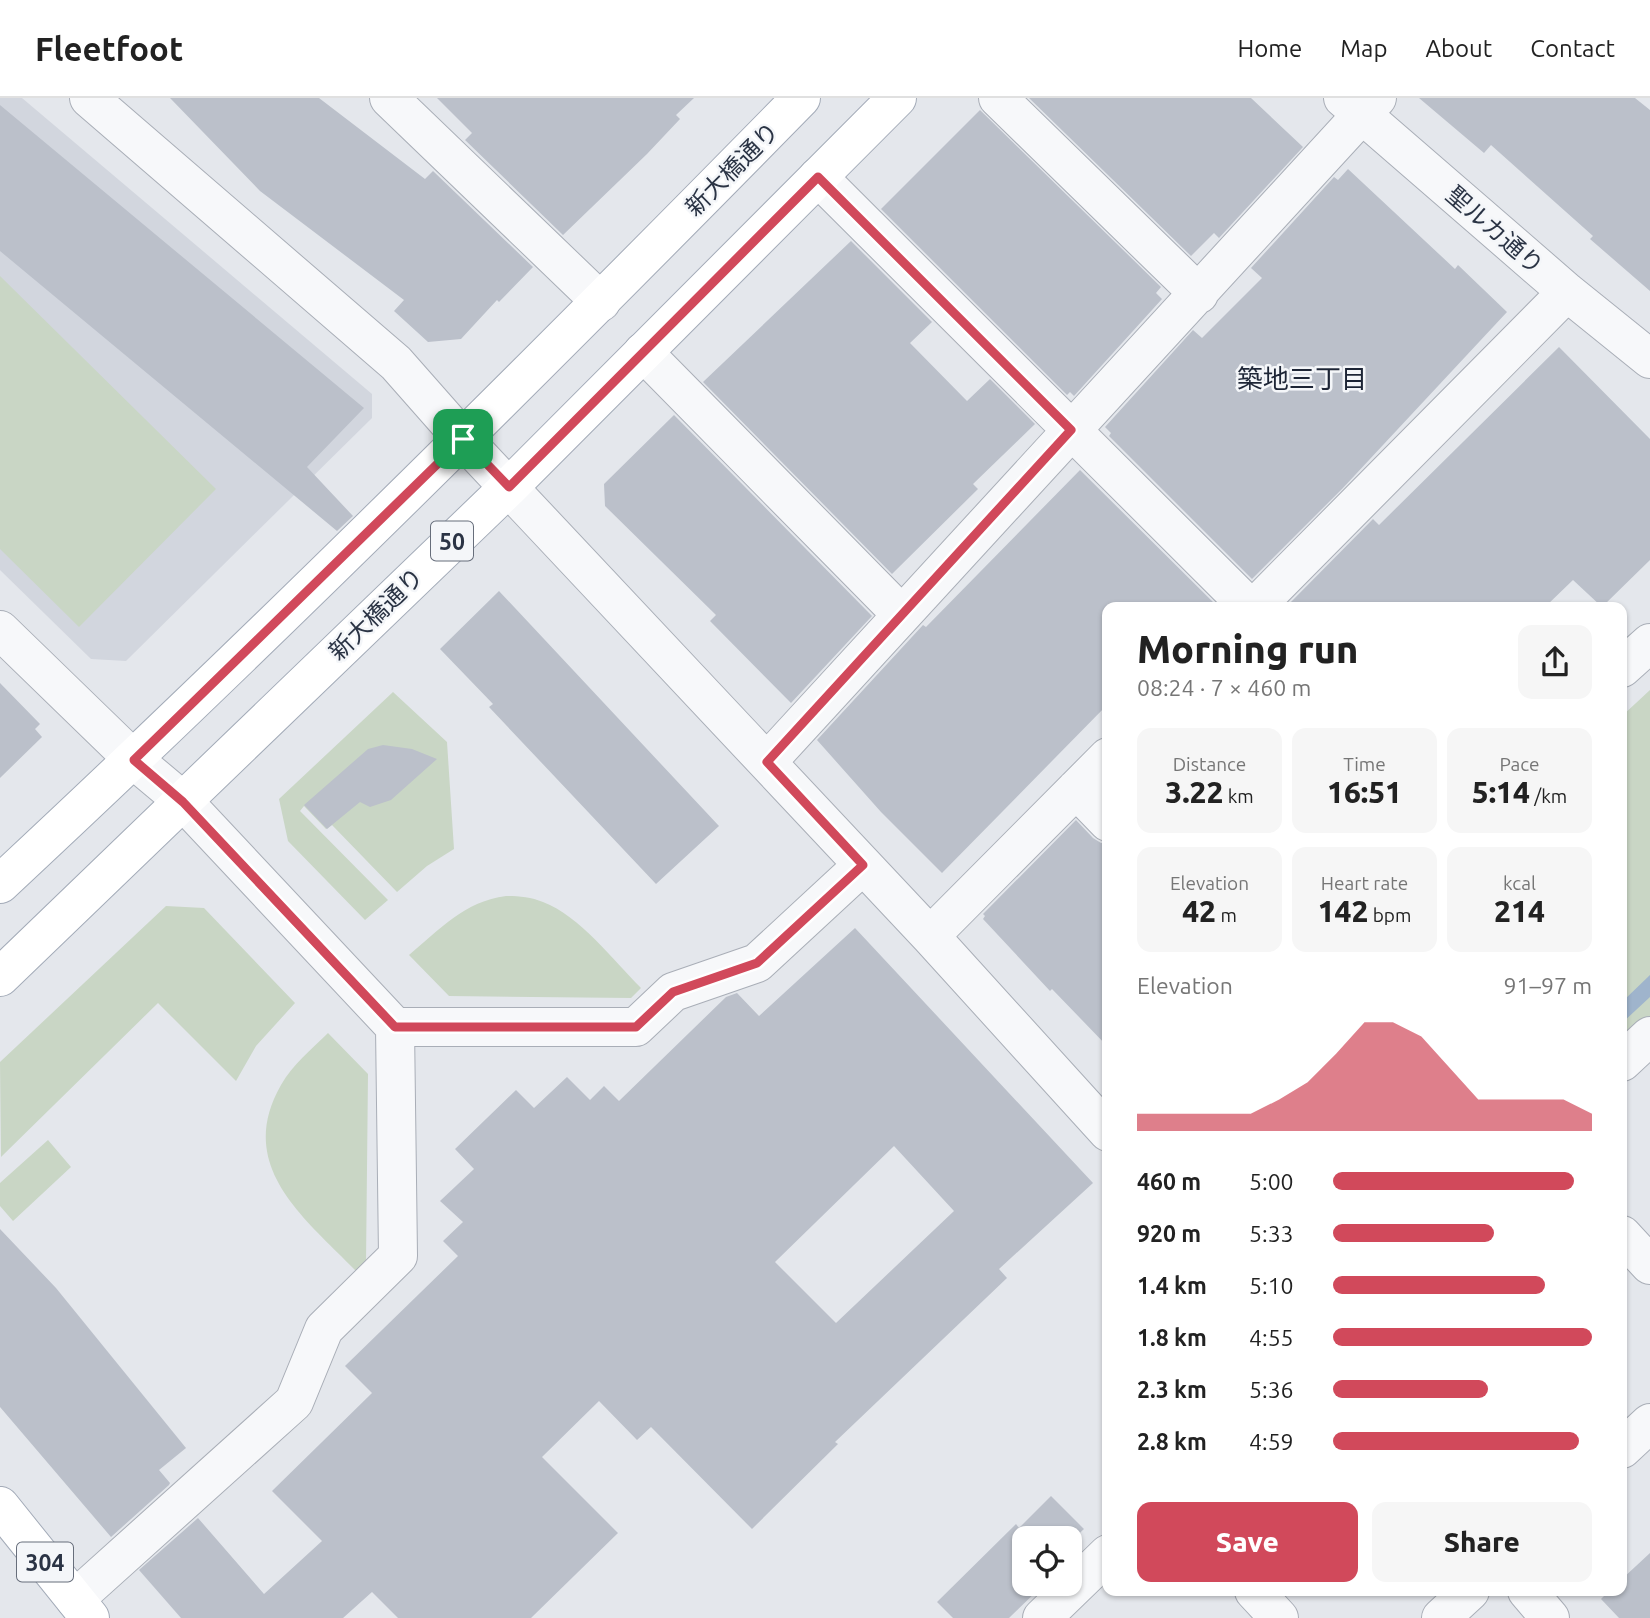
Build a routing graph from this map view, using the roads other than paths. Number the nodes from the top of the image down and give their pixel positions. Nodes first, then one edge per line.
1 (89, 98) edge
2 (389, 98) edge
3 (801, 98) edge
4 (897, 98) edge
5 (998, 98) edge
6 (1361, 104) edge
7 (818, 177) junction
8 (1567, 292) junction
9 (1199, 293) junction
10 (601, 302) junction
11 (643, 352) junction
12 (1650, 359) edge
13 (1071, 430) junction
14 (463, 439) junction
15 (509, 487) junction
16 (1244, 602) edge
17 (1260, 602) edge
18 (902, 615) junction
19 (0, 630) edge
20 (1650, 642) edge
21 (1627, 663) edge
22 (134, 760) junction
23 (767, 762) junction
24 (1102, 763) edge
25 (1076, 789) junction
26 (183, 802) junction
27 (1102, 816) edge
28 (863, 865) junction
29 (0, 884) edge
30 (930, 936) junction
31 (0, 978) edge
32 (395, 1027) junction
33 (1650, 1037) edge
34 (1627, 1058) edge
35 (1102, 1125) edge
36 (1627, 1240) edge
37 (1650, 1265) edge
38 (1650, 1423) edge
39 (1627, 1444) edge
40 (0, 1506) edge
41 (1102, 1560) edge
42 (1259, 1596) edge
43 (1465, 1596) edge
44 (1531, 1596) edge
45 (83, 1608) edge
46 (1042, 1618) edge
47 (1279, 1618) edge
48 (1441, 1618) edge
49 (1550, 1618) edge

1 - 14 street
2 - 10 street
3 - 10 main road, 新大橋通り / 50
4 - 7 main road, 新大橋通り / 50
5 - 9 street
6 - 8 street, 聖ルカ通り
6 - 9 street
7 - 11 main road, 新大橋通り / 50
7 - 13 street
8 - 12 street, 聖ルカ通り
8 - 17 street
9 - 13 street
10 - 14 main road, 新大橋通り / 50
11 - 15 main road, 新大橋通り / 50
11 - 18 street
13 - 16 street
13 - 18 street
14 - 15 street
14 - 22 main road, 新大橋通り / 50
15 - 23 street
15 - 26 main road, 新大橋通り / 50
18 - 23 street
19 - 22 street
20 - 21 street
22 - 26 street
22 - 29 main road, 新大橋通り / 50
23 - 28 street
24 - 25 street
25 - 27 street
25 - 30 street
26 - 31 main road, 新大橋通り / 50
26 - 32 street
28 - 30 street
28 - 32 street
30 - 35 street
32 - 45 street
33 - 34 street
36 - 37 street
38 - 39 street
40 - 45 main road, 304
41 - 46 street
42 - 47 street
43 - 48 street
44 - 49 street

